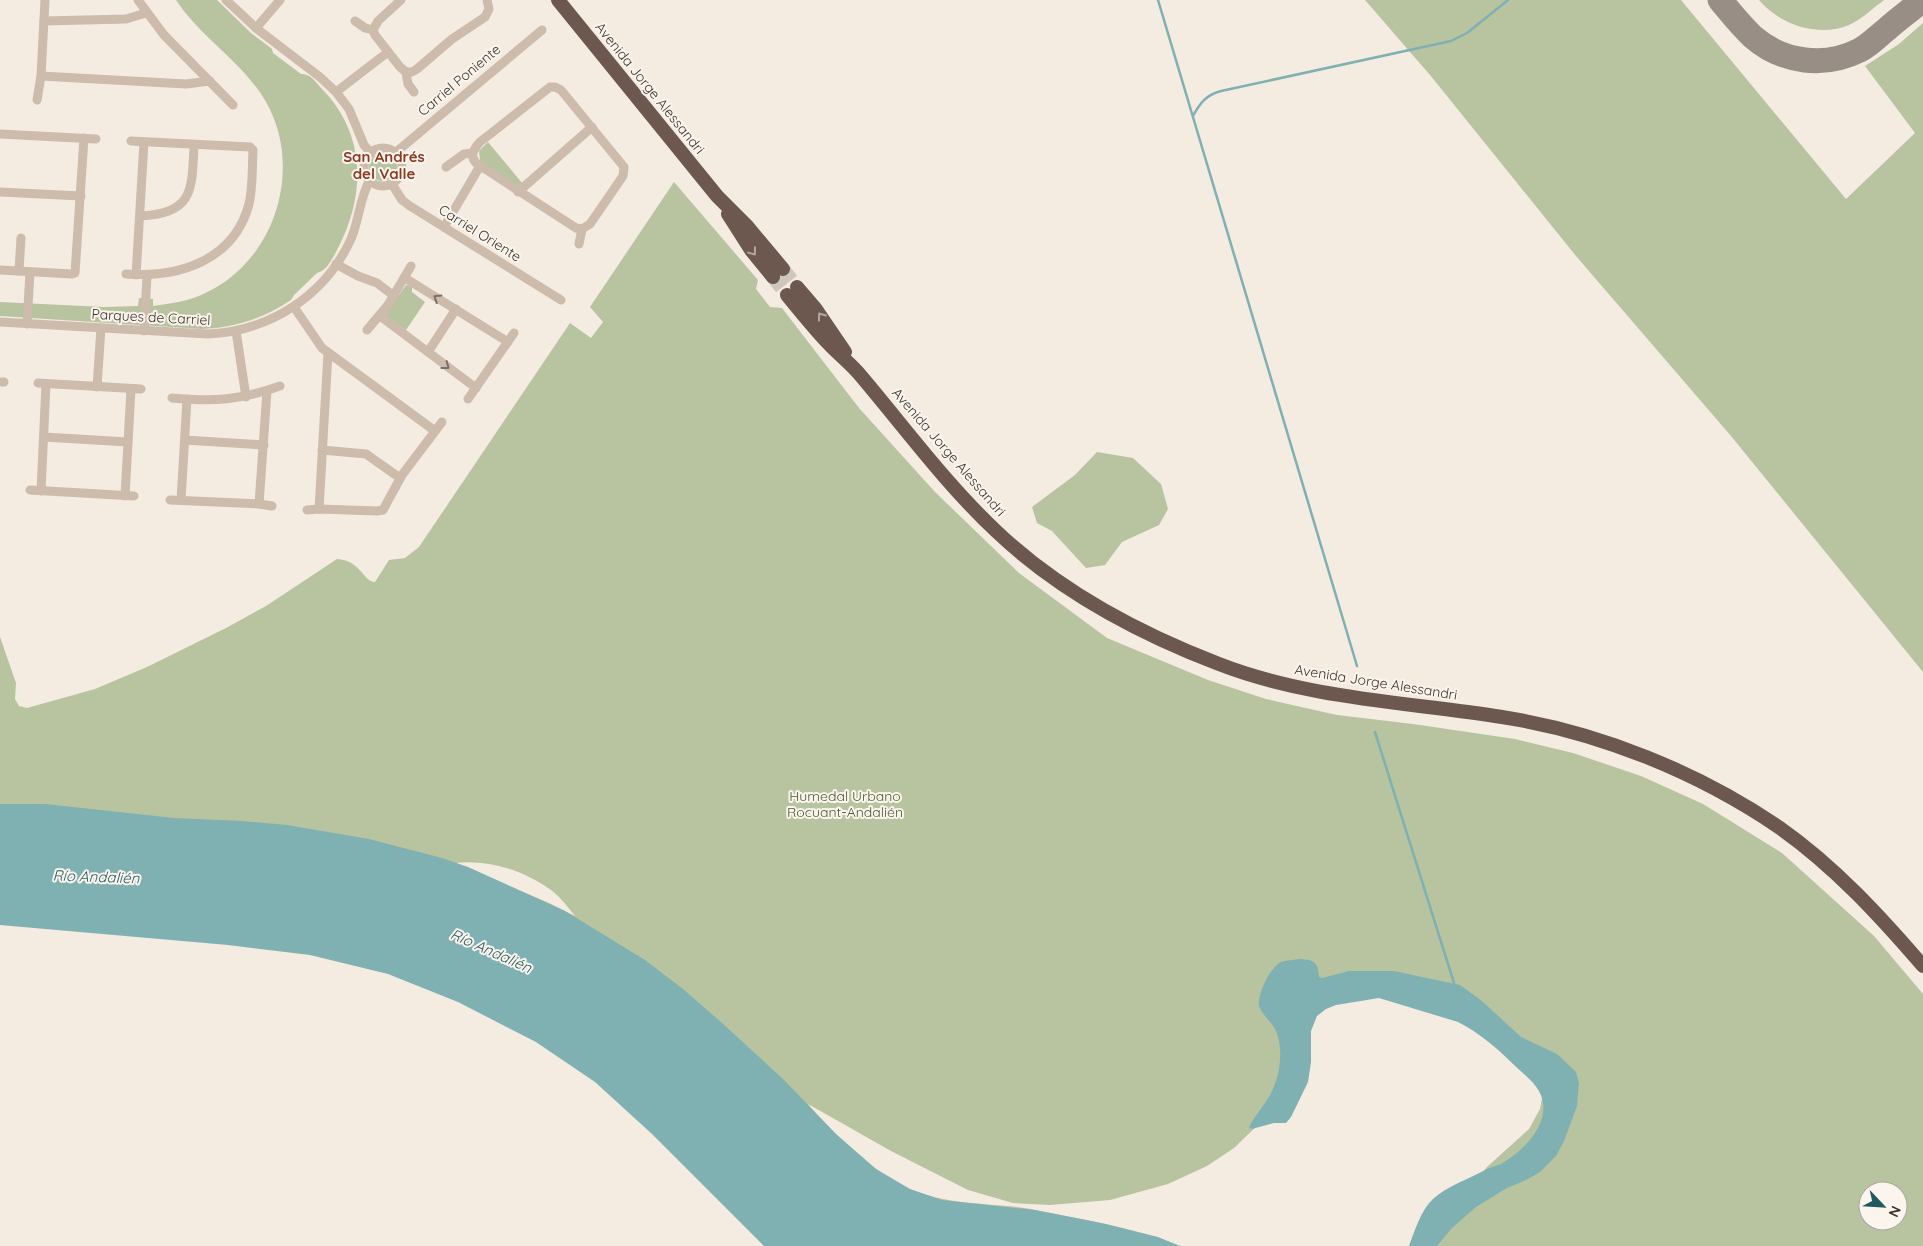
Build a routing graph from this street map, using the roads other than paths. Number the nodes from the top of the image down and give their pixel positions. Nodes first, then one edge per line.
1 (45, 0) edge
2 (138, 0) edge
3 (226, 0) edge
4 (280, 0) edge
5 (401, 0) edge
6 (487, 0) edge
7 (558, 0) edge
8 (146, 13) junction
9 (44, 21) junction
10 (355, 21) dead end
11 (256, 28) junction
12 (373, 30) junction
13 (542, 30) dead end
14 (388, 52) junction
15 (406, 72) junction
16 (41, 76) junction
17 (210, 81) junction
18 (336, 92) junction
19 (414, 92) dead end
20 (37, 100) dead end
21 (233, 105) dead end
22 (592, 127) junction
23 (0, 134) edge
24 (84, 138) junction
25 (96, 139) dead end
26 (131, 141) dead end
27 (144, 142) junction
28 (194, 145) junction
29 (371, 153) junction
30 (395, 153) junction
31 (472, 153) junction
32 (480, 166) junction
33 (446, 168) dead end
34 (370, 180) junction
35 (392, 184) junction
36 (0, 192) edge
37 (518, 192) junction
38 (81, 196) junction
39 (140, 216) junction
40 (444, 227) junction
41 (582, 229) junction
42 (21, 238) dead end
43 (579, 244) dead end
44 (336, 264) junction
45 (411, 266) dead end
46 (0, 270) edge
47 (19, 271) junction
48 (30, 272) junction
49 (778, 273) tunnel mouth
50 (147, 276) junction
51 (405, 278) junction
52 (792, 291) tunnel mouth
53 (394, 296) junction
54 (560, 300) dead end
55 (294, 307) junction
56 (456, 309) junction
57 (380, 316) junction
58 (0, 322) edge
59 (27, 324) junction
60 (101, 328) junction
61 (367, 330) dead end
62 (144, 331) junction
63 (236, 331) junction
64 (514, 333) dead end
65 (508, 342) junction
66 (428, 352) junction
67 (328, 353) junction
68 (280, 386) dead end
69 (96, 387) junction
70 (476, 388) junction
71 (268, 391) junction
72 (246, 397) junction
73 (172, 398) dead end
74 (468, 398) dead end
75 (187, 399) junction
76 (442, 422) dead end
77 (435, 431) junction
78 (44, 437) junction
79 (185, 440) junction
80 (128, 442) junction
81 (264, 445) junction
82 (322, 450) junction
83 (400, 478) junction
84 (30, 490) dead end
85 (41, 491) junction
86 (170, 500) dead end
87 (181, 500) junction
88 (259, 504) junction
89 (272, 506) dead end
90 (319, 509) junction
91 (307, 510) dead end
92 (1923, 966) edge

1 - 9 street
2 - 8 street
3 - 11 street
4 - 11 street
5 - 12 street
6 - 15 street
7 - 49 highway, Avenida Jorge Alessandri
8 - 9 street
8 - 17 street
9 - 16 street
10 - 12 street
11 - 18 street
12 - 14 street
13 - 30 street, Carriel Poniente
14 - 15 street
14 - 18 street
15 - 19 street
16 - 17 street
16 - 20 street
17 - 21 street
18 - 29 street
22 - 31 street
22 - 37 street
22 - 41 street
23 - 24 street
24 - 25 street
24 - 38 street
26 - 27 street
27 - 28 street
27 - 39 street
28 - 39 street
28 - 50 street
29 - 30 street
29 - 34 street
30 - 35 street
31 - 32 street
31 - 33 street
32 - 37 street
32 - 40 street
34 - 35 street
34 - 44 street, Parques de Carriel
35 - 40 street, Carriel Oriente
36 - 38 street
37 - 41 street
38 - 48 street
39 - 50 street
40 - 54 street, Carriel Oriente
41 - 43 street
42 - 47 street
44 - 53 street
44 - 55 street, Parques de Carriel
45 - 51 street
46 - 47 street
47 - 48 street
48 - 59 street
50 - 62 street
51 - 53 street
56 -> 51 street
52 - 92 highway, Avenida Jorge Alessandri
53 - 57 street
55 - 63 street, Parques de Carriel
55 - 67 street
56 - 65 street
56 - 66 street
57 - 61 street
57 - 66 street
58 - 59 street, Parques de Carriel
59 - 60 street, Parques de Carriel
60 - 62 street, Parques de Carriel
60 - 69 street
62 - 63 street, Parques de Carriel
63 - 72 street
64 - 65 street
65 - 70 street
66 -> 70 street
67 - 77 street
67 - 82 street
68 - 71 street
69 - 78 street
69 - 80 street
70 - 74 street
71 - 72 street
71 - 81 street
72 - 75 street
73 - 75 street
75 - 79 street
76 - 77 street
77 - 83 street
78 - 80 street
78 - 85 street
79 - 81 street
79 - 87 street
80 - 85 street
81 - 88 street
82 - 83 street
82 - 90 street
83 - 90 street
84 - 85 street
86 - 87 street
87 - 88 street
88 - 89 street
90 - 91 street

